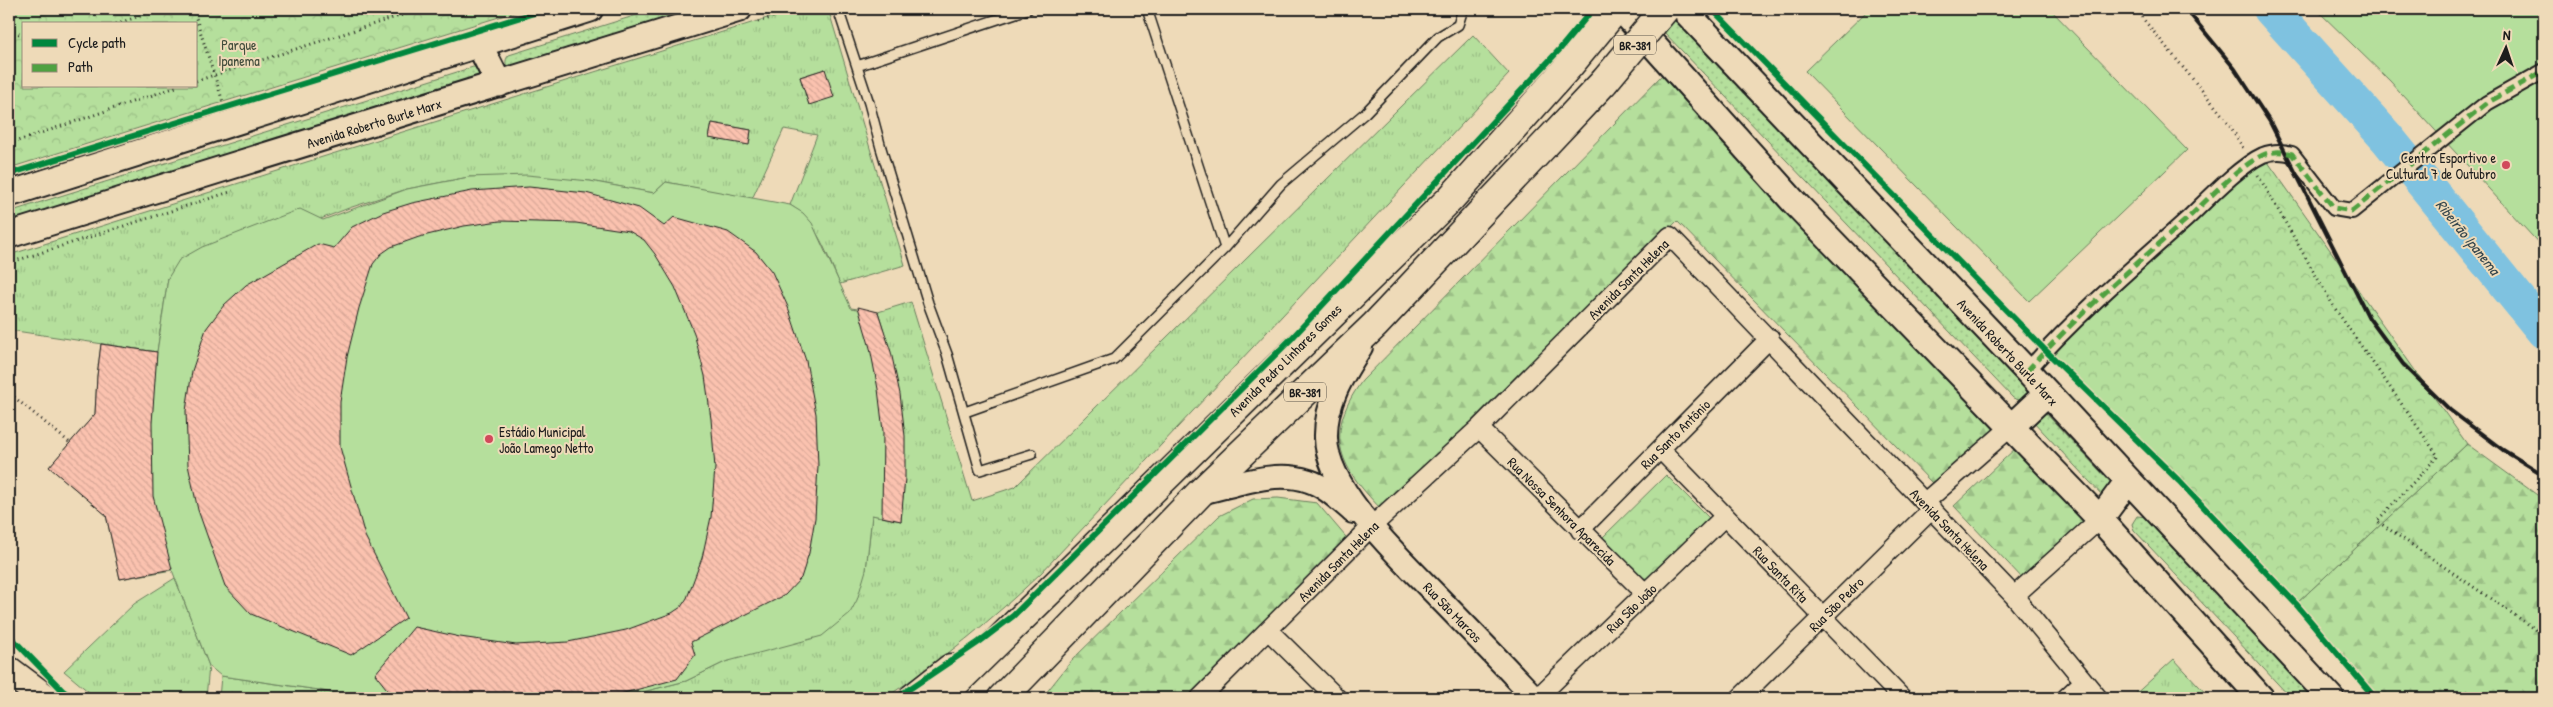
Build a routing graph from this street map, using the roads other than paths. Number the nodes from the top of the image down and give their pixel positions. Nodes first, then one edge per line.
1 (590, 9) edge
2 (739, 9) edge
3 (838, 9) edge
4 (1028, 9) edge
5 (1147, 9) edge
6 (1463, 9) edge
7 (1616, 9) edge
8 (1621, 9) edge
9 (1665, 9) edge
10 (1683, 9) edge
11 (480, 44) junction
12 (857, 66) junction
13 (2544, 71) edge
14 (500, 84) junction
15 (9, 194) edge
16 (9, 235) edge
17 (1225, 248) junction
18 (1375, 325) junction
19 (1770, 338) junction
20 (2027, 371) junction
21 (2047, 393) junction
22 (965, 412) junction
23 (2012, 426) junction
24 (1478, 428) junction
25 (1660, 449) junction
26 (1032, 454) dead end
27 (2128, 481) junction
28 (1200, 493) junction
29 (1928, 506) junction
30 (1725, 516) junction
31 (2100, 519) junction
32 (1371, 526) junction
33 (1580, 530) junction
34 (1071, 571) junction
35 (1646, 594) junction
36 (2014, 596) junction
37 (1824, 617) junction
38 (1269, 631) junction
39 (1052, 648) junction
40 (9, 671) edge
41 (2083, 682) junction
42 (45, 698) edge
43 (913, 698) edge
44 (940, 698) edge
45 (1002, 698) edge
46 (1020, 698) edge
47 (1200, 698) edge
48 (1337, 698) edge
49 (1536, 698) edge
50 (1740, 698) edge
51 (1902, 698) edge
52 (2066, 698) edge
53 (2098, 698) edge
54 (2261, 698) edge
55 (2331, 698) edge

1 - 11 main road
2 - 14 main road, Avenida Roberto Burle Marx
3 - 12 lane
4 - 12 lane
5 - 17 lane
6 - 17 lane
7 - 34 highway, Avenida Pedro Linhares Gomes / BR-381
8 - 23 main road
9 - 18 highway, BR-381, bridge
10 - 20 main road, Avenida Roberto Burle Marx
11 - 14 main road
11 - 15 main road
12 - 22 lane
13 - 20 street
14 - 16 main road, Avenida Roberto Burle Marx
17 - 22 lane
18 - 28 highway, BR-381
18 - 32 street
19 - 24 street, Avenida Santa Helena
19 - 25 street, Rua Santo Antônio
19 - 29 street, Avenida Santa Helena
20 - 21 main road, Avenida Roberto Burle Marx
21 - 23 main road
21 - 27 main road, Avenida Roberto Burle Marx
22 - 26 lane
23 - 29 street, Rua São Pedro
23 - 31 main road
24 - 32 street, Avenida Santa Helena
24 - 33 street, Rua Nossa Senhora Aparecida
25 - 30 street, Rua Santa Rita
25 - 33 street, Rua Santo Antônio
27 - 31 main road
27 - 55 main road, Avenida Roberto Burle Marx
28 - 32 street
28 - 39 highway, BR-381
29 - 36 street, Avenida Santa Helena
29 - 37 street, Rua São Pedro
30 - 35 street, Rua São João
30 - 37 street, Rua Santa Rita
31 - 36 street
31 - 54 main road
32 - 38 street, Avenida Santa Helena
32 - 49 street, Rua São Marcos
33 - 35 street, Rua Nossa Senhora Aparecida
34 - 43 highway
34 - 44 highway, Avenida Pedro Linhares Gomes / BR-381
35 - 49 street, Rua São João
36 - 41 street, Avenida Santa Helena
37 - 50 street, Rua São Pedro
37 - 51 street, Rua Santa Rita
38 - 47 street, Avenida Santa Helena
38 - 48 street
39 - 45 highway, BR-381
39 - 46 highway
40 - 42 highway
41 - 52 street
41 - 53 street, Avenida Santa Helena

